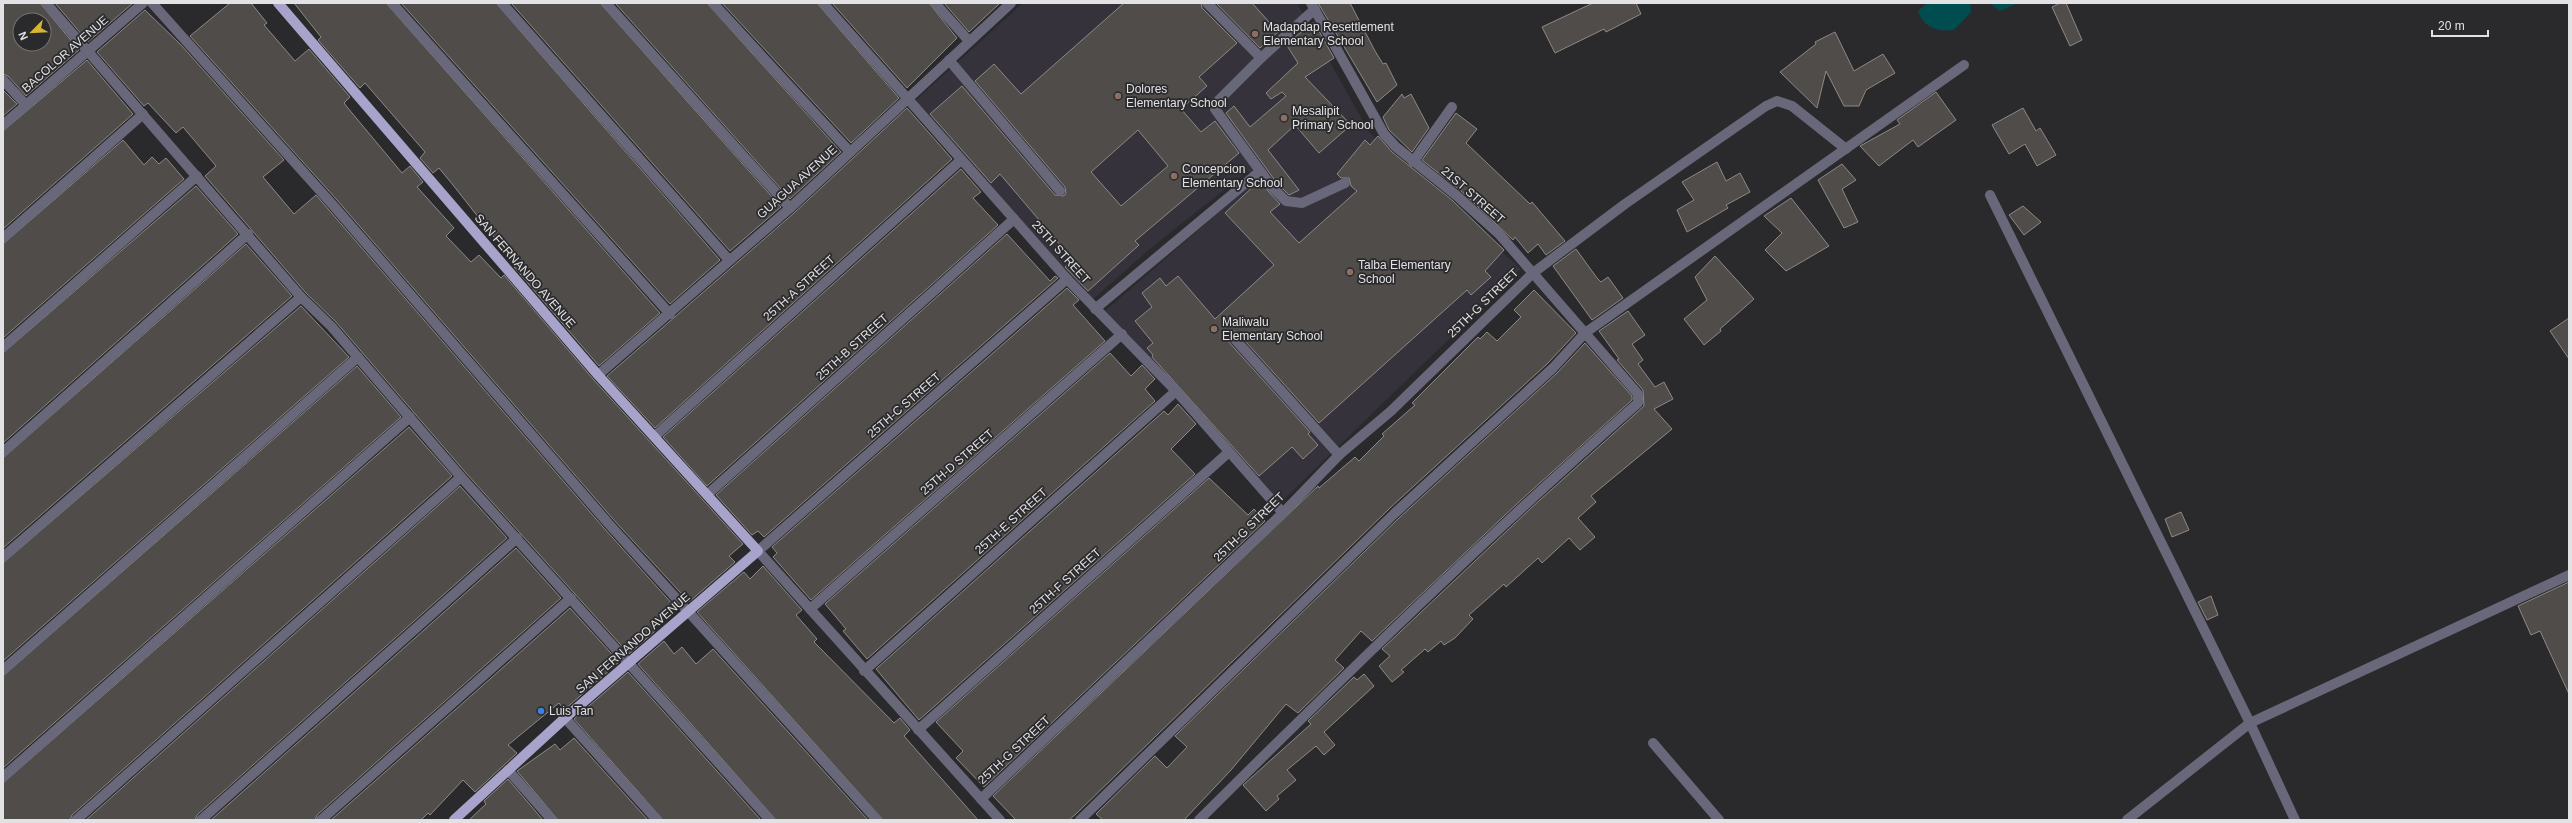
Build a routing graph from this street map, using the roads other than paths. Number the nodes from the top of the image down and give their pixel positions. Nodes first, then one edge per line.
1 (46, 3) edge
2 (143, 3) edge
3 (152, 3) edge
4 (278, 3) edge
5 (392, 3) edge
6 (502, 3) edge
7 (606, 3) edge
8 (713, 3) edge
9 (823, 3) edge
10 (935, 3) edge
11 (1011, 3) edge
12 (1207, 3) edge
13 (1313, 6) edge
14 (969, 41) junction
15 (89, 52) junction
16 (1261, 58) junction
17 (949, 60) junction
18 (1964, 66) dead end
19 (3, 80) edge
20 (908, 97) junction
21 (26, 105) junction
22 (1452, 107) dead end
23 (143, 114) junction
24 (3, 125) edge
25 (1846, 149) junction
26 (850, 152) junction
27 (961, 160) junction
28 (1414, 162) junction
29 (1259, 172) junction
30 (197, 176) junction
31 (1345, 183) dead end
32 (1060, 191) dead end
33 (1990, 195) dead end
34 (790, 208) junction
35 (1014, 219) junction
36 (248, 234) junction
37 (3, 238) edge
38 (729, 260) junction
39 (1533, 273) junction
40 (1067, 279) junction
41 (301, 297) junction
42 (1096, 309) junction
43 (670, 314) junction
44 (1584, 333) junction
45 (1122, 334) junction
46 (1232, 336) dead end
47 (3, 347) edge
48 (358, 357) junction
49 (598, 375) junction
50 (1176, 391) junction
51 (410, 416) junction
52 (655, 436) junction
53 (3, 452) edge
54 (1229, 452) junction
55 (1339, 455) junction
56 (461, 477) junction
57 (708, 494) junction
58 (1283, 513) junction
59 (517, 538) junction
60 (758, 551) junction
61 (3, 557) edge
62 (2569, 575) edge
63 (571, 598) junction
64 (810, 609) junction
65 (689, 612) junction
66 (629, 664) junction
67 (3, 670) edge
68 (864, 671) junction
69 (565, 718) junction
70 (2250, 723) junction
71 (918, 730) junction
72 (1653, 743) dead end
73 (508, 770) junction
74 (3, 777) edge
75 (981, 799) junction
76 (76, 820) edge
77 (201, 820) edge
78 (321, 820) edge
79 (454, 820) edge
80 (552, 820) edge
81 (657, 820) edge
82 (770, 820) edge
83 (877, 820) edge
84 (1000, 820) edge
85 (1080, 820) edge
86 (1199, 820) edge
87 (1719, 820) edge
88 (2128, 820) edge
89 (2295, 820) edge

1 - 15 street
2 - 15 street, BACOLOR AVENUE
3 - 65 street
4 - 49 main road, SAN FERNANDO AVENUE
5 - 43 street
6 - 38 street
7 - 34 street
8 - 26 street
9 - 20 street, 25TH STREET
10 - 14 street
11 - 14 street, GUAGUA AVENUE
12 - 16 street
13 - 16 street
13 - 28 street, 21ST STREET
14 - 17 street, GUAGUA AVENUE
15 - 21 street, BACOLOR AVENUE
15 - 23 street
16 - 29 street
17 - 20 street, GUAGUA AVENUE
17 - 32 street
18 - 25 street
19 - 21 street
20 - 26 street, GUAGUA AVENUE
20 - 27 street, 25TH STREET
21 - 24 street, BACOLOR AVENUE
22 - 28 street
23 - 30 street
23 - 37 street
25 - 39 street, 25TH-G STREET
25 - 44 street
26 - 34 street, GUAGUA AVENUE
27 - 35 street, 25TH STREET
27 - 52 street, 25TH-A STREET
28 - 39 street, 21ST STREET
29 - 31 street
29 - 42 street
30 - 36 street
30 - 47 street
33 - 70 street
34 - 38 street, GUAGUA AVENUE
35 - 40 street, 25TH STREET
35 - 57 street, 25TH-B STREET
36 - 41 street
36 - 53 street
38 - 43 street, GUAGUA AVENUE
39 - 44 street, 21ST STREET
39 - 55 street, 25TH-G STREET
40 - 42 street, 25TH STREET
40 - 60 street, 25TH-C STREET
41 - 48 street
41 - 61 street
42 - 45 street, 25TH STREET
43 - 49 street, GUAGUA AVENUE
44 - 85 street
44 - 86 street, 21ST STREET
45 - 50 street, 25TH STREET
45 - 64 street, 25TH-D STREET
46 - 55 street
48 - 51 street
48 - 67 street
49 - 52 main road, SAN FERNANDO AVENUE
50 - 54 street, 25TH STREET
50 - 68 street, 25TH-E STREET
51 - 56 street
51 - 74 street
52 - 57 main road, SAN FERNANDO AVENUE
54 - 58 street, 25TH STREET
54 - 71 street, 25TH-F STREET
55 - 58 street, 25TH-G STREET
56 - 59 street
56 - 76 street
57 - 60 main road, SAN FERNANDO AVENUE
58 - 75 street, 25TH-G STREET
59 - 63 street
59 - 77 street
60 - 64 street, SAN FERNANDO AVENUE
60 - 65 main road, SAN FERNANDO AVENUE
62 - 70 street
63 - 66 street
63 - 78 street
64 - 68 street, SAN FERNANDO AVENUE
65 - 66 main road, SAN FERNANDO AVENUE
65 - 83 street
66 - 69 main road, SAN FERNANDO AVENUE
66 - 82 street
68 - 71 street, SAN FERNANDO AVENUE
69 - 73 main road, SAN FERNANDO AVENUE
69 - 81 street
70 - 88 street
70 - 89 street
71 - 75 street, SAN FERNANDO AVENUE
72 - 87 street
73 - 79 main road, SAN FERNANDO AVENUE
73 - 80 street
75 - 84 street, SAN FERNANDO AVENUE

